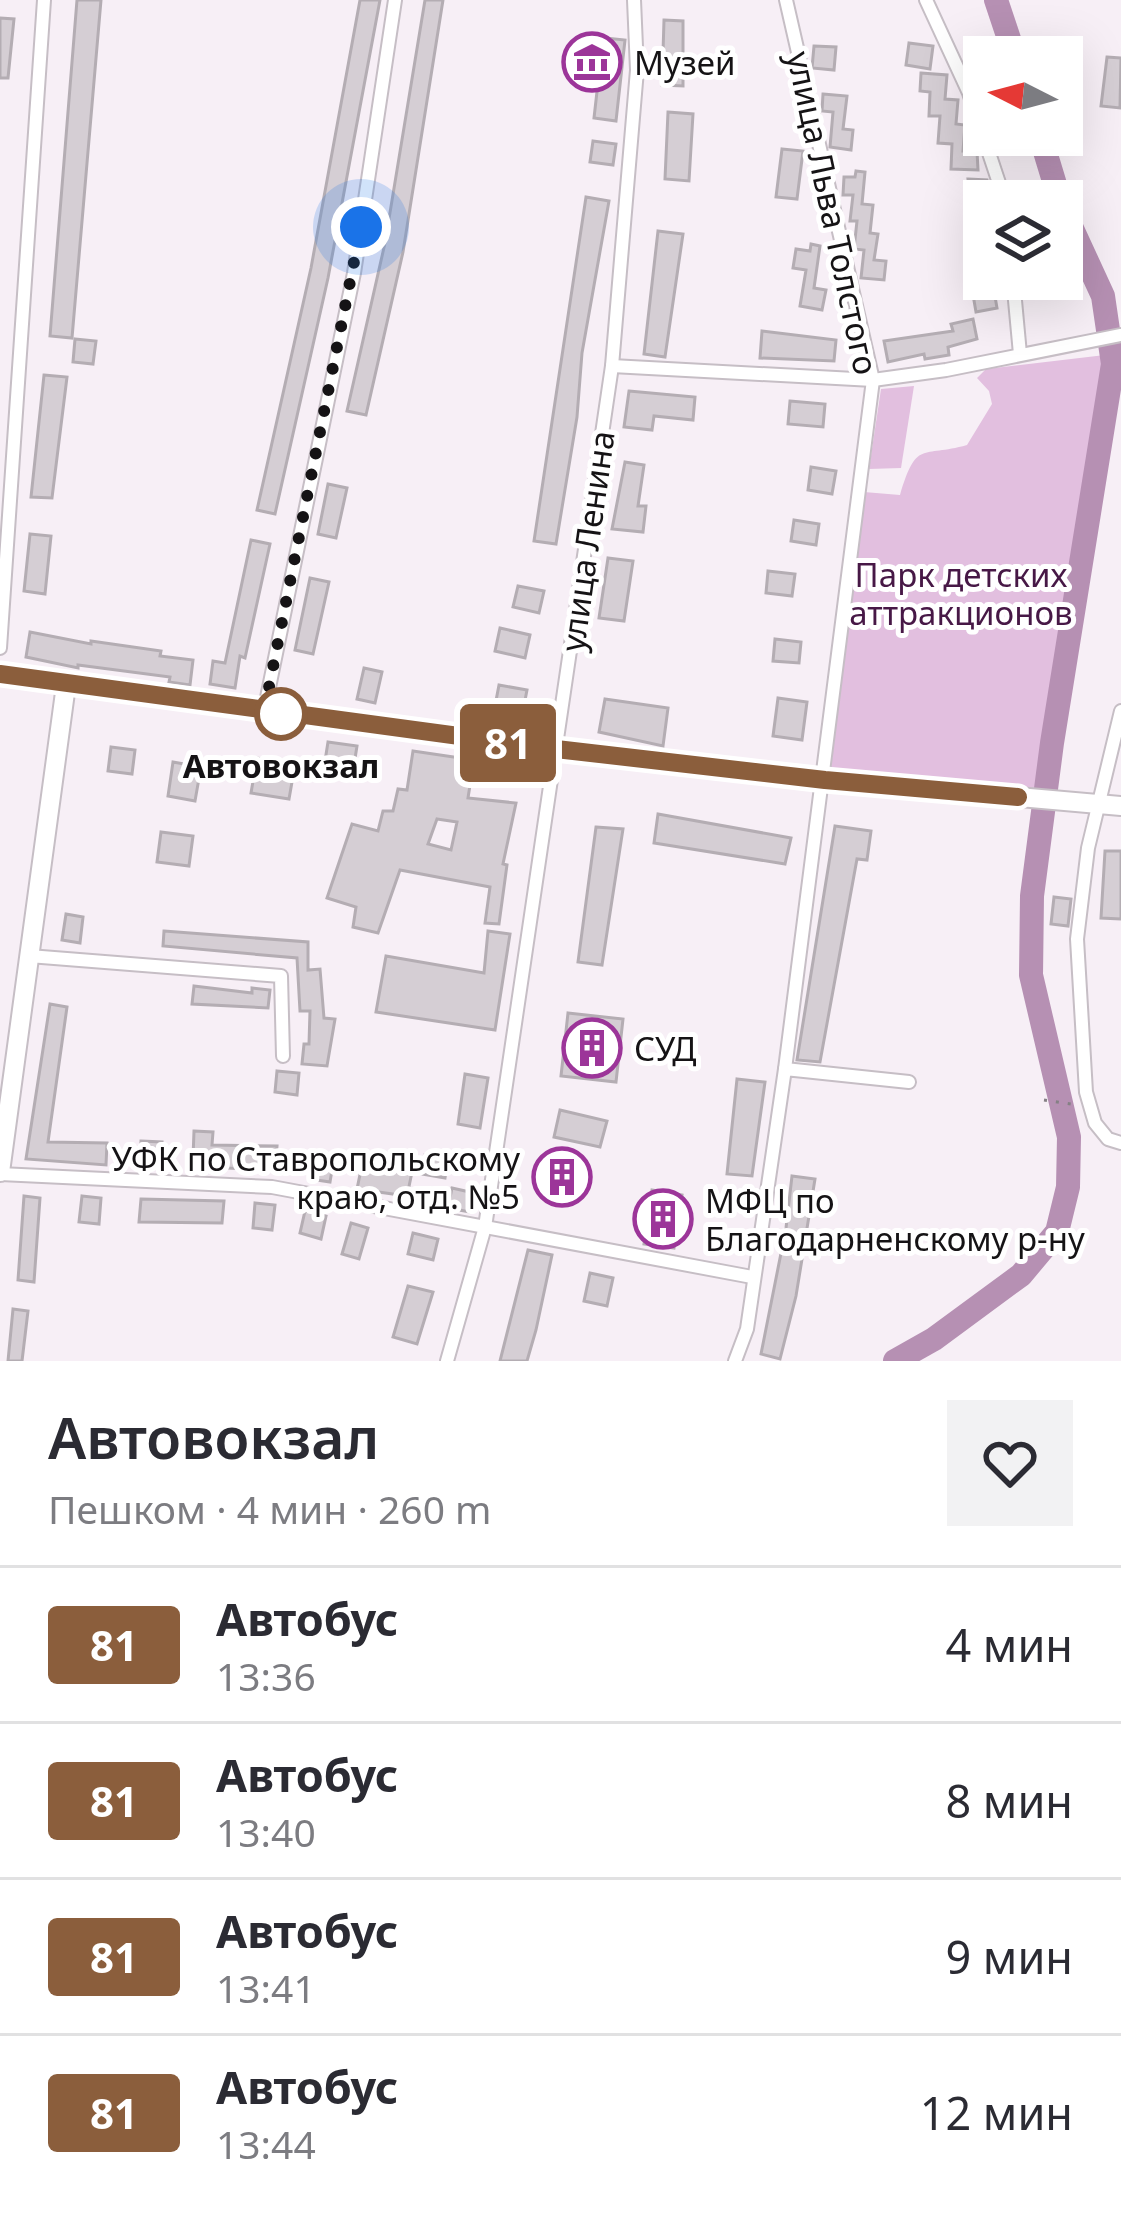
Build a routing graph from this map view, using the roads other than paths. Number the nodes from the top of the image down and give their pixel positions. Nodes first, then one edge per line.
1 (44, 0) edge
2 (395, 0) edge
3 (634, 0) edge
4 (786, 0) edge
5 (926, 0) edge
6 (998, 180) edge
7 (1014, 300) edge
8 (1121, 335) edge
9 (1020, 353) junction
10 (613, 366) junction
11 (873, 380) junction
12 (0, 648) edge
13 (0, 674) edge
14 (66, 685) junction
15 (1121, 711) edge
16 (264, 712) junction
17 (556, 749) junction
18 (825, 780) junction
19 (1088, 803) junction
20 (1121, 806) edge
21 (29, 956) junction
22 (283, 1056) dead end
23 (785, 1069) junction
24 (909, 1082) dead end
25 (1114, 1141) edge
26 (0, 1173) edge
27 (485, 1227) junction
28 (752, 1277) junction
29 (447, 1361) edge
30 (735, 1361) edge

1 - 12 street
2 - 16 street
3 - 10 street, улица Ленина
4 - 11 street, улица Льва Толстого
5 - 6 street
7 - 9 street
8 - 9 street
9 - 11 street
10 - 11 street
10 - 17 street, улица Ленина
11 - 18 street, улица Льва Толстого
13 - 14 main road
14 - 16 main road
14 - 21 main road
15 - 19 street
16 - 17 main road
17 - 18 main road
17 - 27 street, улица Ленина
18 - 19 main road
18 - 23 street, улица Льва Толстого
19 - 20 main road
19 - 25 street
21 - 22 street
21 - 26 main road
23 - 24 street
23 - 28 street, улица Льва Толстого
26 - 27 street
27 - 28 street
27 - 29 street, улица Ленина
28 - 30 street, улица Льва Толстого

